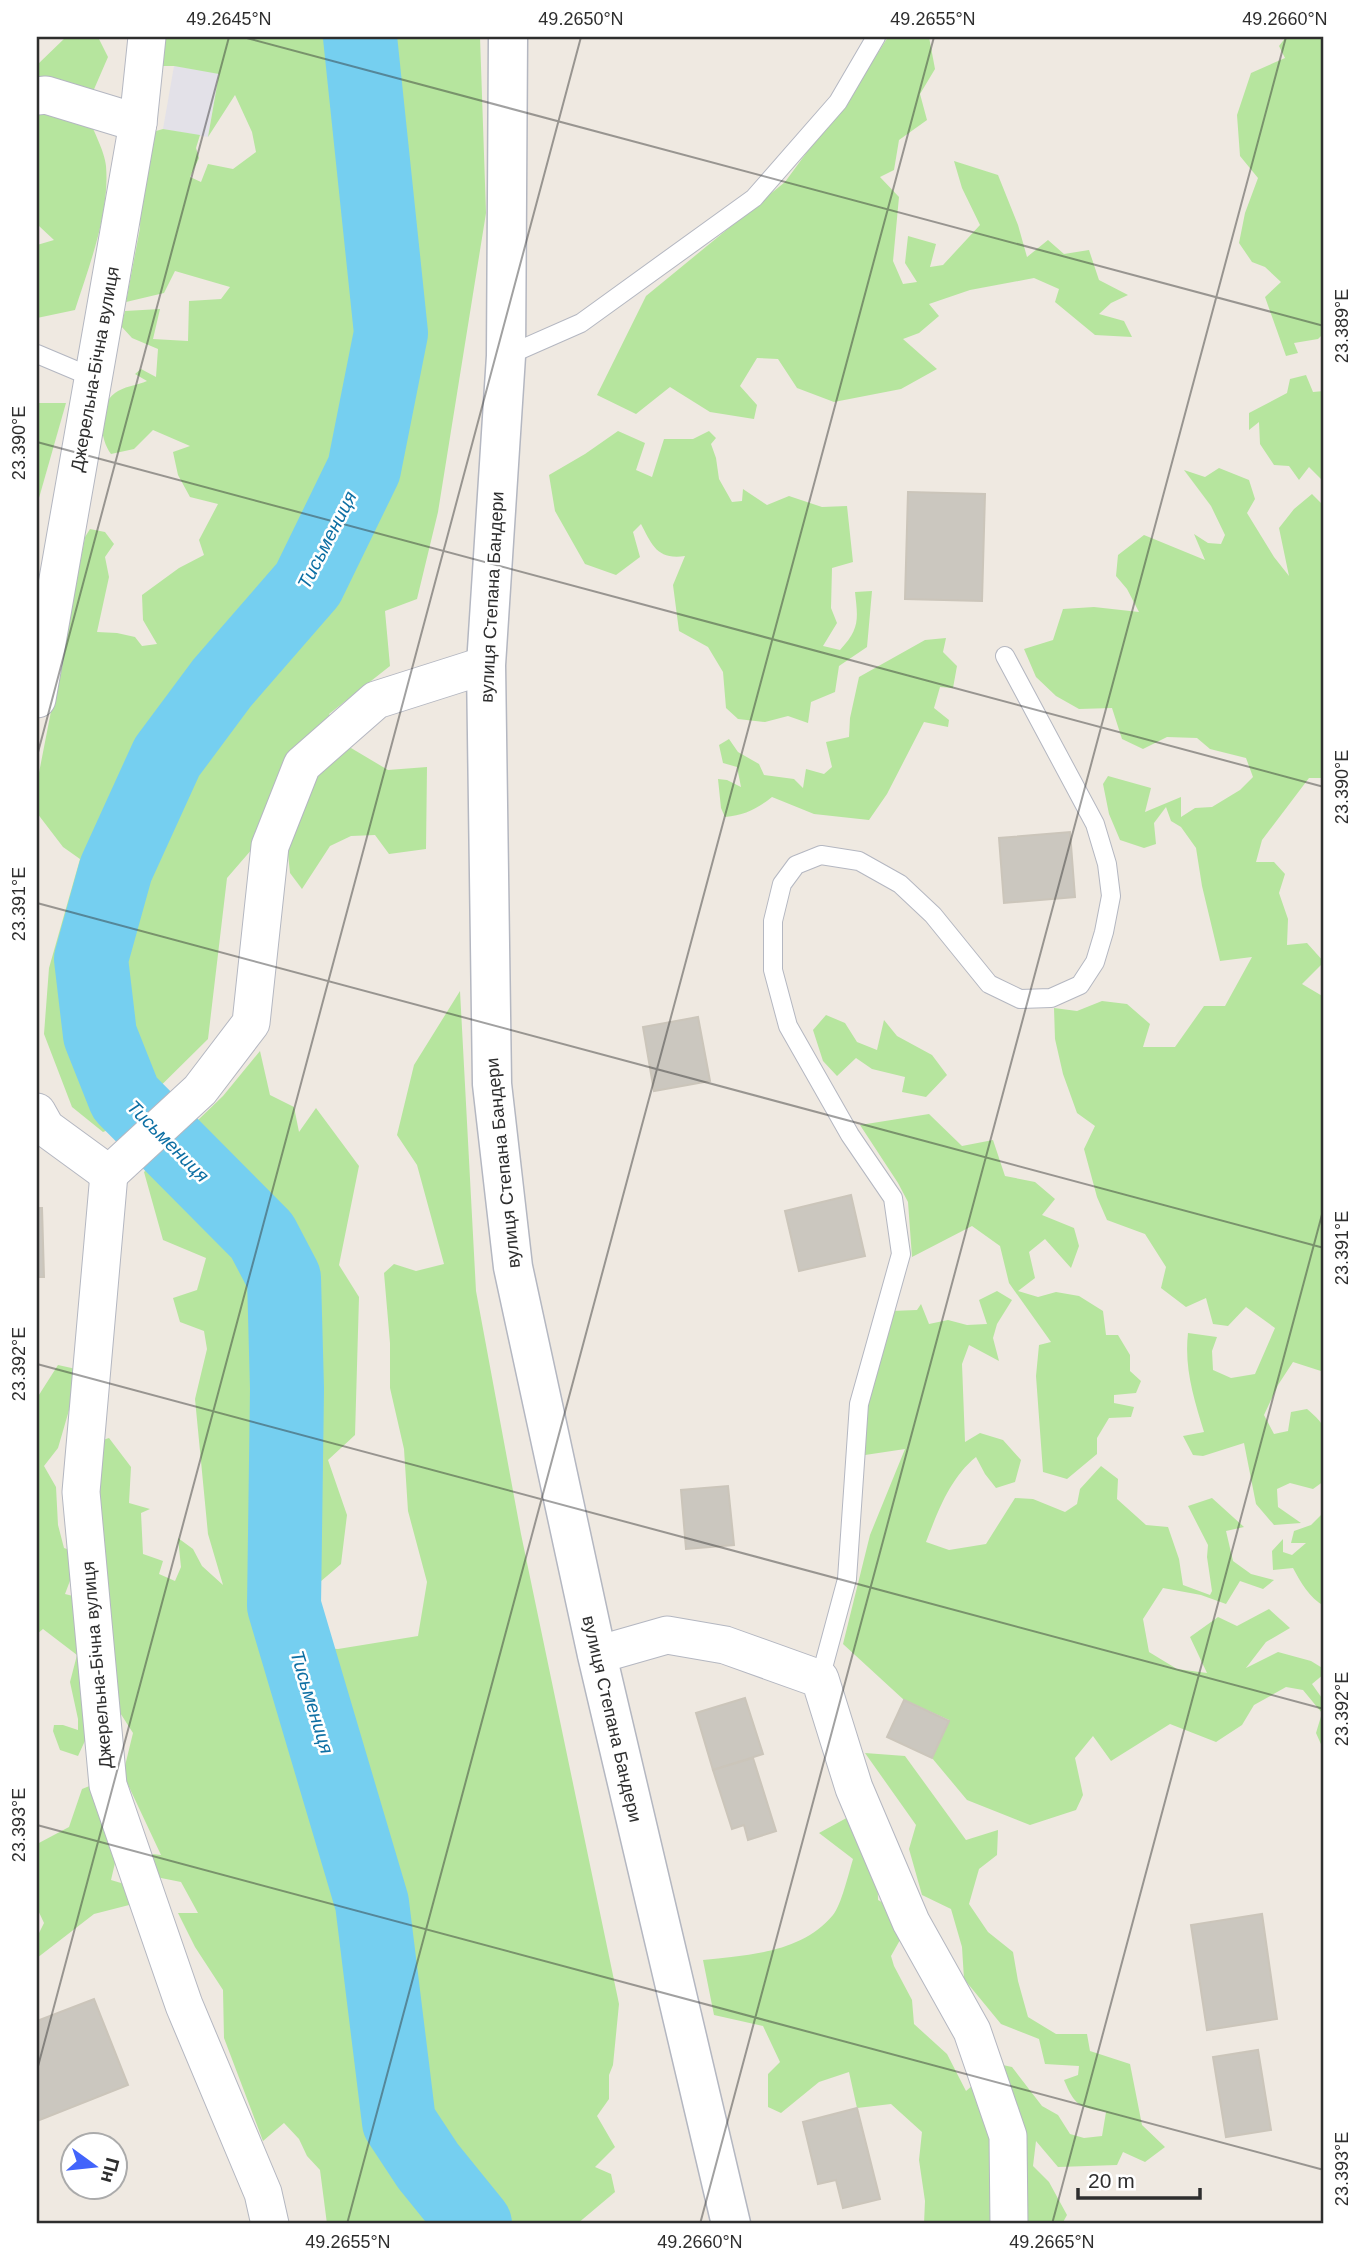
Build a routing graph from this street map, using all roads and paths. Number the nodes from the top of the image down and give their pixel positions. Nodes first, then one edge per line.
1 (147, 37) edge
2 (508, 37) edge
3 (876, 37) edge
4 (37, 96) edge
5 (138, 123) junction
6 (37, 354) edge
7 (506, 356) junction
8 (94, 378) junction
9 (1005, 656) dead end
10 (486, 665) junction
11 (37, 699) edge
12 (37, 1112) edge
13 (109, 1174) junction
14 (597, 1655) junction
15 (820, 1679) junction
16 (270, 2224) edge
17 (731, 2224) edge
18 (1009, 2224) edge

1 - 5 street, Джерельна-Бічна вулиця
2 - 7 main road, вулиця Степана Бандери
3 - 7 lane
4 - 5 street
5 - 8 street, Джерельна-Бічна вулиця
6 - 8 lane
7 - 10 main road, вулиця Степана Бандери
8 - 11 street, Джерельна-Бічна вулиця
9 - 15 lane
10 - 13 street
10 - 14 main road, вулиця Степана Бандери
12 - 13 street
13 - 16 street, Джерельна-Бічна вулиця
14 - 15 street
14 - 17 main road, вулиця Степана Бандери
15 - 18 street

